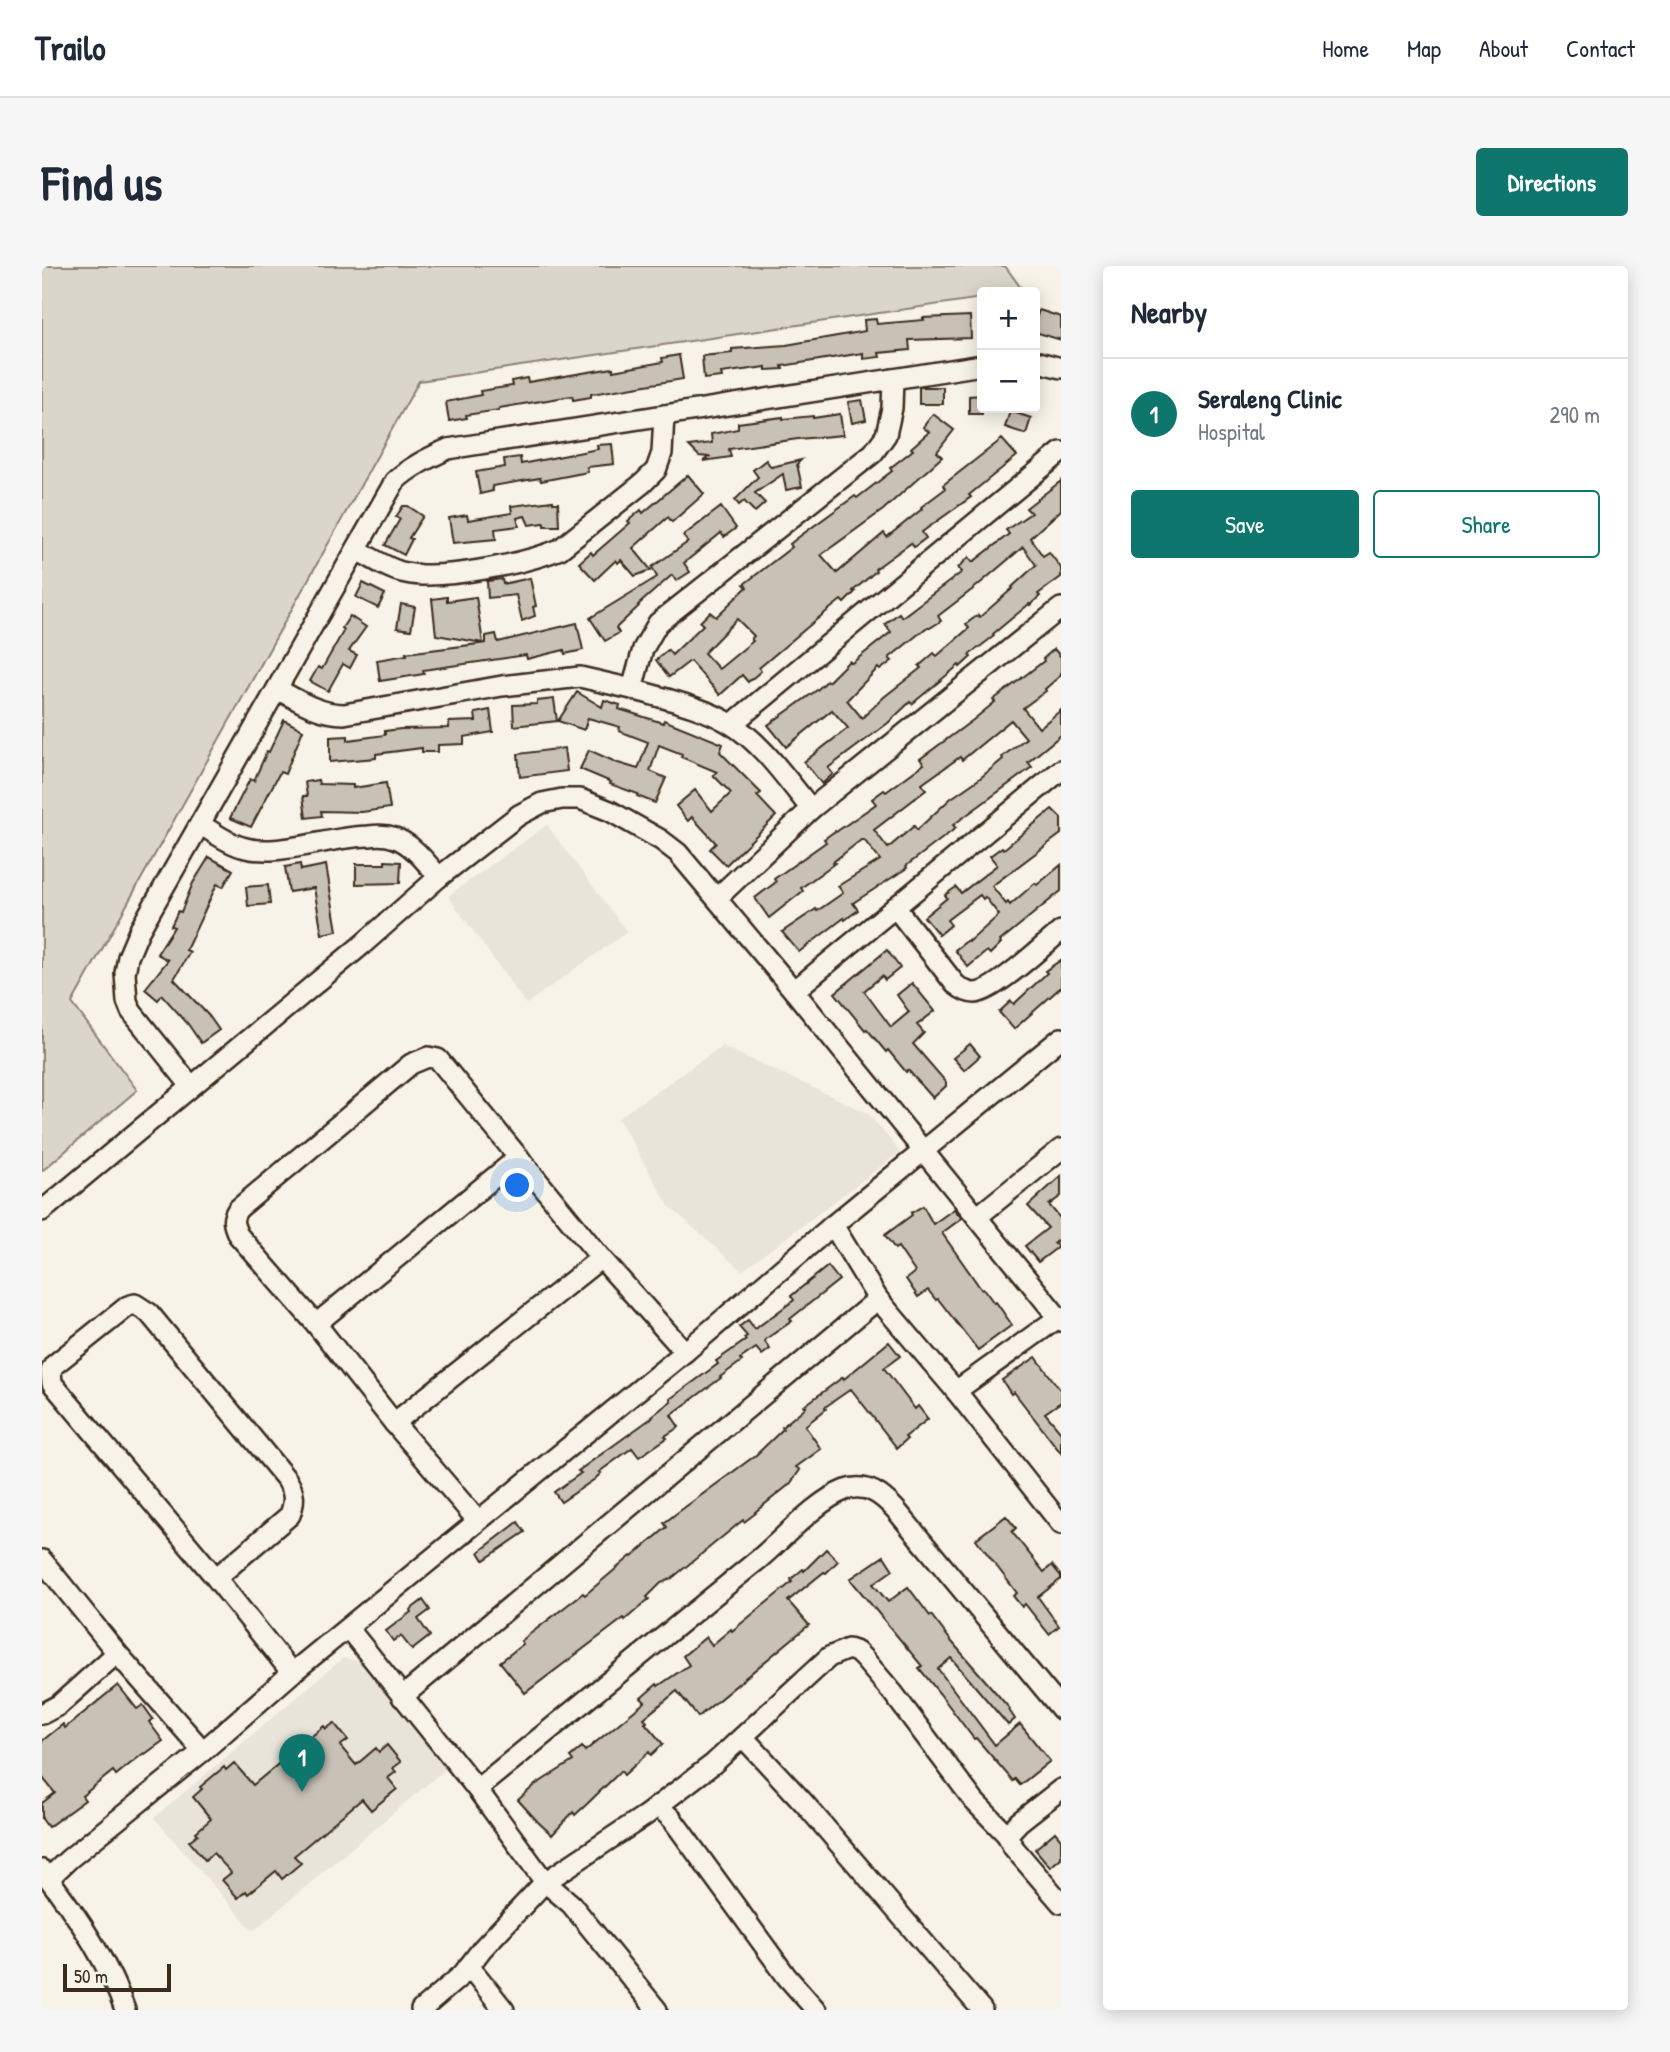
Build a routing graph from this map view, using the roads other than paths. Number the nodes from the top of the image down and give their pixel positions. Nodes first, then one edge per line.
1 (1040, 362) edge
2 (977, 366) edge
3 (1061, 368) edge
4 (893, 379) junction
5 (664, 415) junction
6 (1061, 452) edge
7 (357, 550) junction
8 (1061, 608) edge
9 (277, 689) junction
10 (632, 689) junction
11 (732, 724) junction
12 (1061, 770) edge
13 (811, 809) junction
14 (200, 824) junction
15 (439, 877) junction
16 (717, 898) junction
17 (895, 907) junction
18 (1061, 931) edge
19 (794, 991) junction
20 (1061, 1038) edge
21 (191, 1086) junction
22 (1061, 1149) edge
23 (923, 1153) junction
24 (519, 1157) junction
25 (42, 1211) edge
26 (978, 1217) junction
27 (833, 1225) junction
28 (601, 1258) junction
29 (878, 1299) junction
30 (1059, 1319) edge
31 (316, 1324) junction
32 (685, 1352) junction
33 (956, 1391) junction
34 (394, 1423) junction
35 (477, 1520) junction
36 (1061, 1524) edge
37 (42, 1560) edge
38 (216, 1578) junction
39 (348, 1629) junction
40 (117, 1653) junction
41 (292, 1673) junction
42 (402, 1697) junction
43 (1061, 1709) edge
44 (42, 1714) edge
45 (743, 1737) junction
46 (204, 1751) junction
47 (477, 1789) junction
48 (1061, 1790) edge
49 (658, 1806) junction
50 (1007, 1835) junction
51 (46, 1874) edge
52 (545, 1882) junction
53 (1061, 1903) edge
54 (469, 1966) junction
55 (125, 2010) edge
56 (421, 2010) edge
57 (504, 2010) edge
58 (657, 2010) edge
59 (816, 2010) edge
60 (982, 2010) edge

1 - 3 street
2 - 4 street
4 - 5 street
4 - 10 street
5 - 7 street
5 - 7 street
6 - 11 street
7 - 9 street
8 - 13 street
9 - 10 street
9 - 14 street
10 - 11 street
11 - 13 street
12 - 17 street
13 - 16 street
14 - 15 street
14 - 21 street
15 - 16 street
15 - 21 street
16 - 19 street
17 - 18 street
17 - 19 street
19 - 23 street
20 - 23 street
21 - 25 street
22 - 26 street
23 - 26 street
23 - 27 street
24 - 28 street
24 - 31 street
24 - 31 street
26 - 30 street
27 - 29 street
27 - 32 street
28 - 32 street
28 - 34 street
29 - 33 street
29 - 42 street
30 - 33 street
31 - 34 street
32 - 35 street
33 - 36 street
34 - 35 street
35 - 39 street
37 - 40 street
38 - 38 street
38 - 41 street
39 - 41 street
39 - 42 street
40 - 44 street
40 - 46 street
41 - 46 street
42 - 47 street
43 - 47 street
45 - 49 street
45 - 50 street
45 - 60 street
46 - 51 street
47 - 52 street
48 - 50 street
49 - 52 street
49 - 59 street
50 - 53 street
51 - 55 street
52 - 54 street
52 - 58 street
54 - 56 street
54 - 57 street

